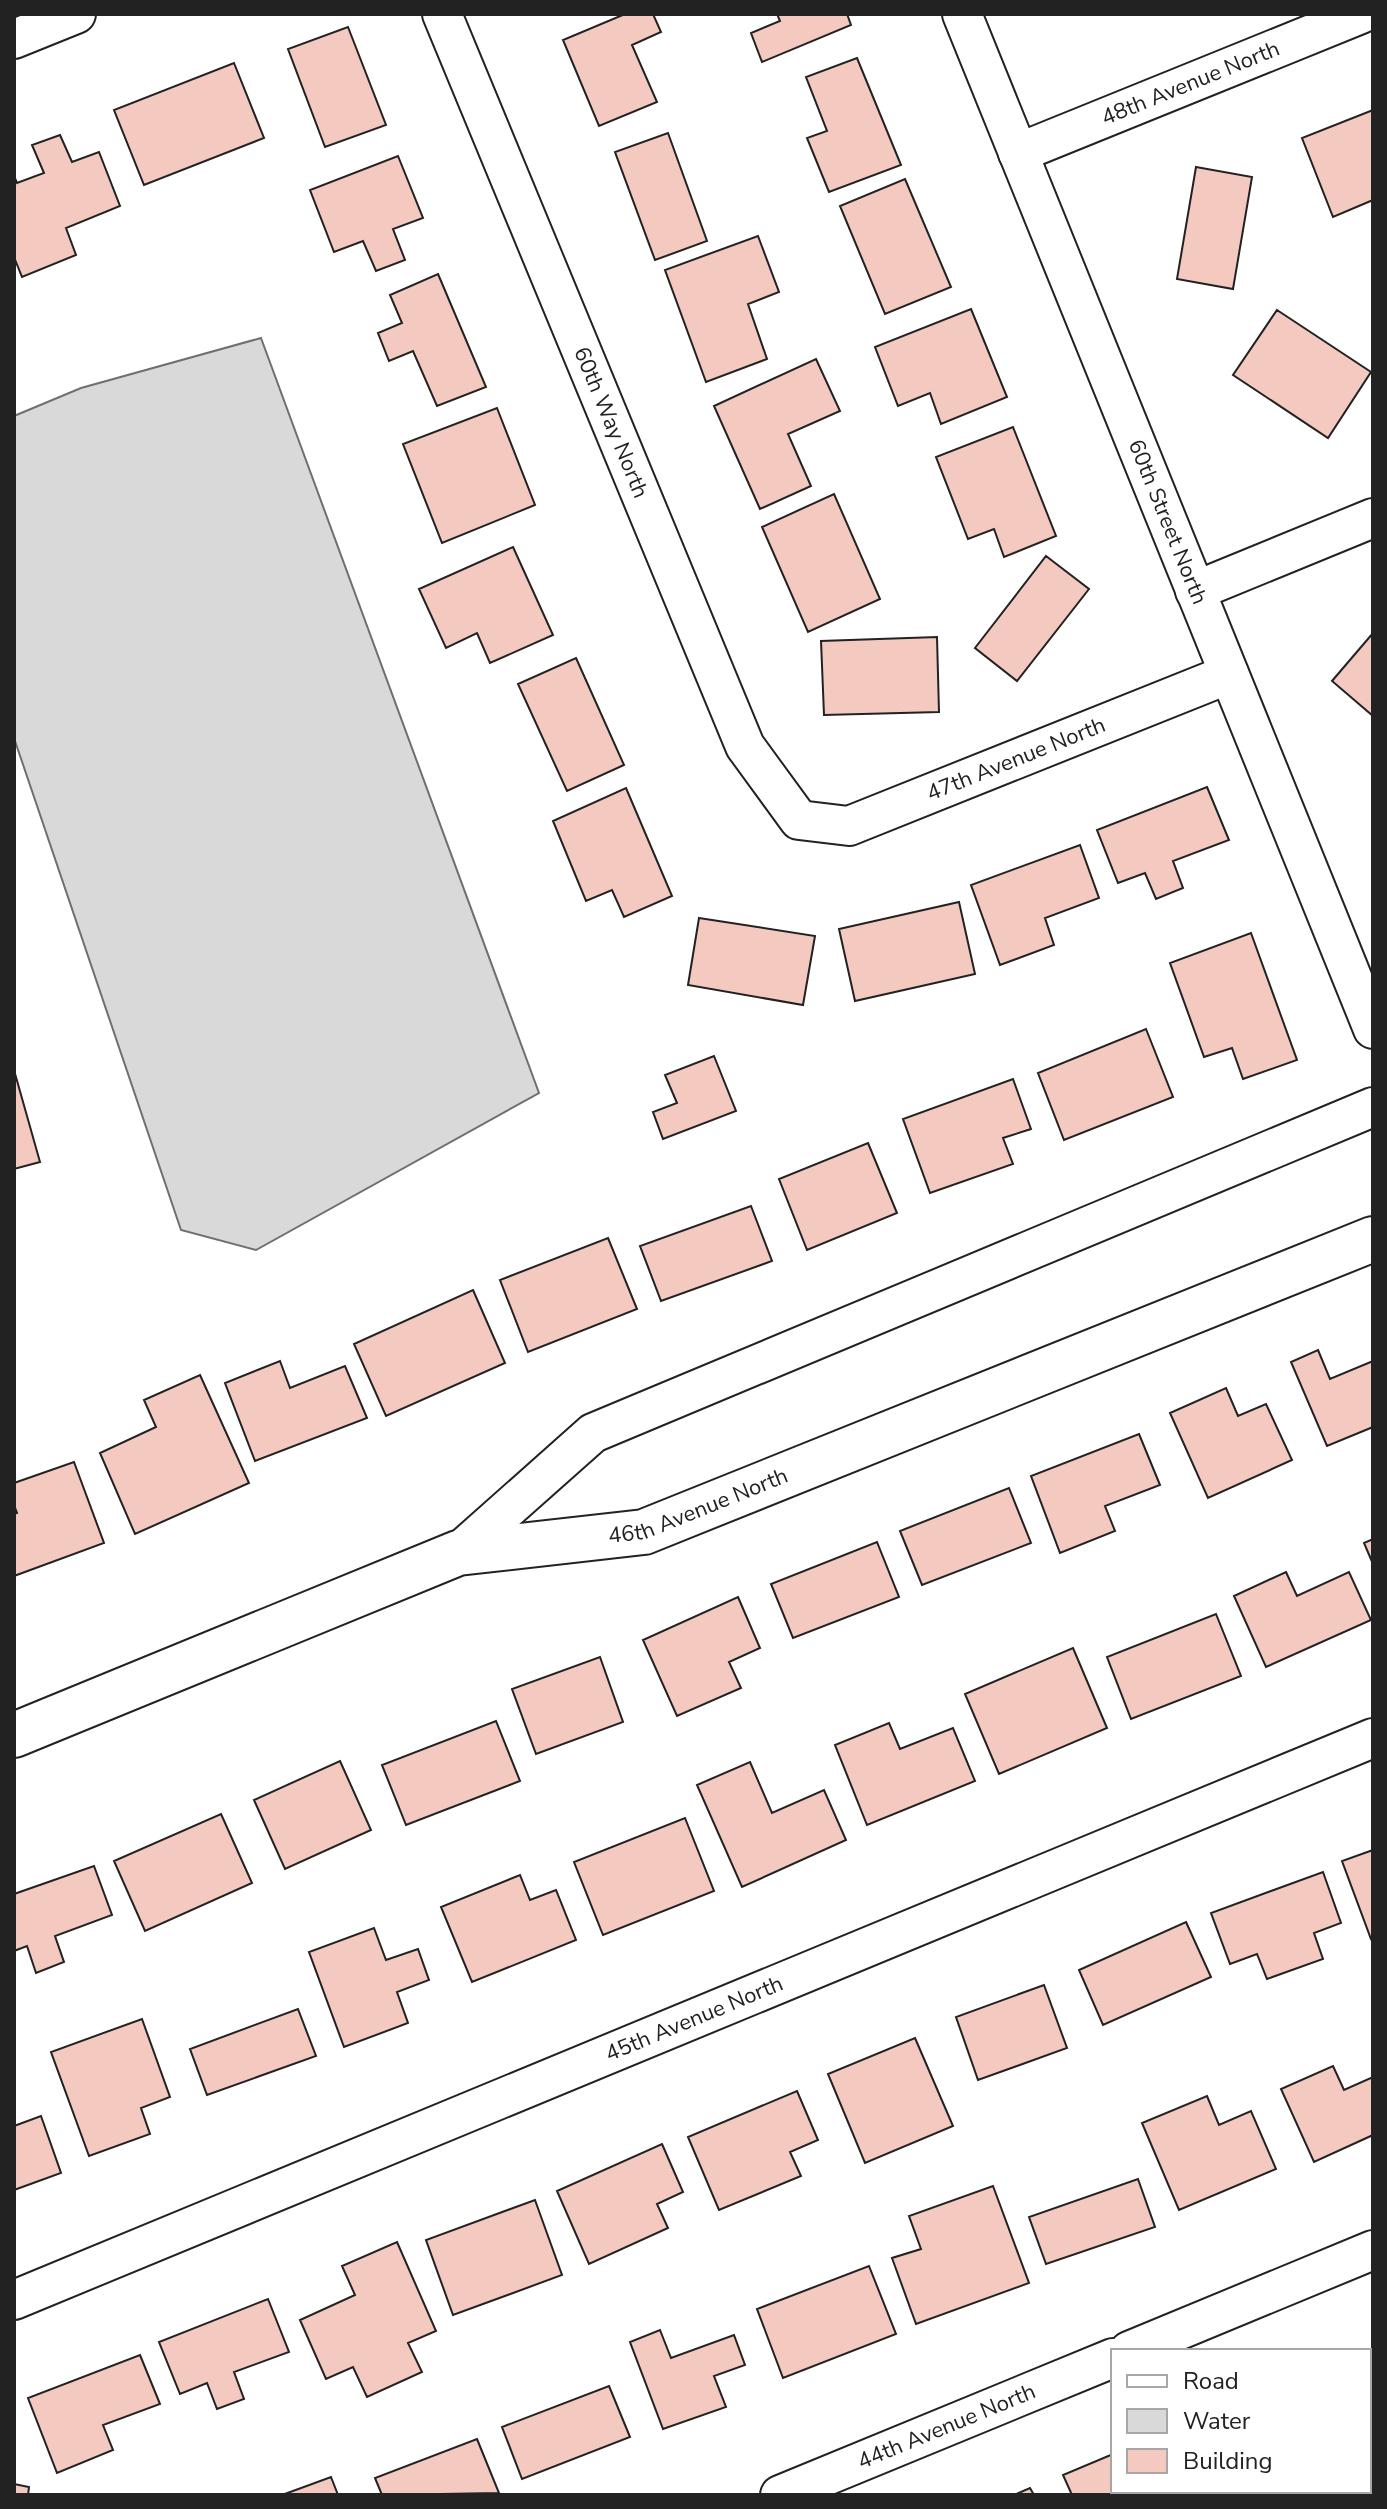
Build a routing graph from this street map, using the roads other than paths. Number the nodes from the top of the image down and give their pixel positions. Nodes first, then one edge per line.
1 (76, 14) edge
2 (442, 14) edge
3 (962, 14) edge
4 (1361, 14) edge
5 (14, 39) edge
6 (1018, 153) junction
7 (1373, 518) edge
8 (1195, 591) junction
9 (1229, 674) junction
10 (799, 820) joint
11 (1373, 1029) edge
12 (1373, 1107) edge
13 (1373, 1239) edge
14 (458, 1553) junction
15 (14, 1735) edge
16 (1373, 1738) edge
17 (1373, 2250) edge
18 (14, 2300) edge
19 (1134, 2349) edge
20 (1111, 2359) edge
21 (780, 2495) edge

1 - 5 street
2 - 10 street, 60th Way North
3 - 6 street, 60th Street North
4 - 6 street, 48th Avenue North
6 - 8 street, 60th Street North
7 - 8 street
8 - 9 street, 60th Street North
9 - 10 street, 47th Avenue North
9 - 11 street, 60th Street North
12 - 14 street
13 - 14 street, 46th Avenue North
14 - 15 street, 46th Avenue North
16 - 18 street, 45th Avenue North
17 - 19 street
20 - 21 street, 44th Avenue North

